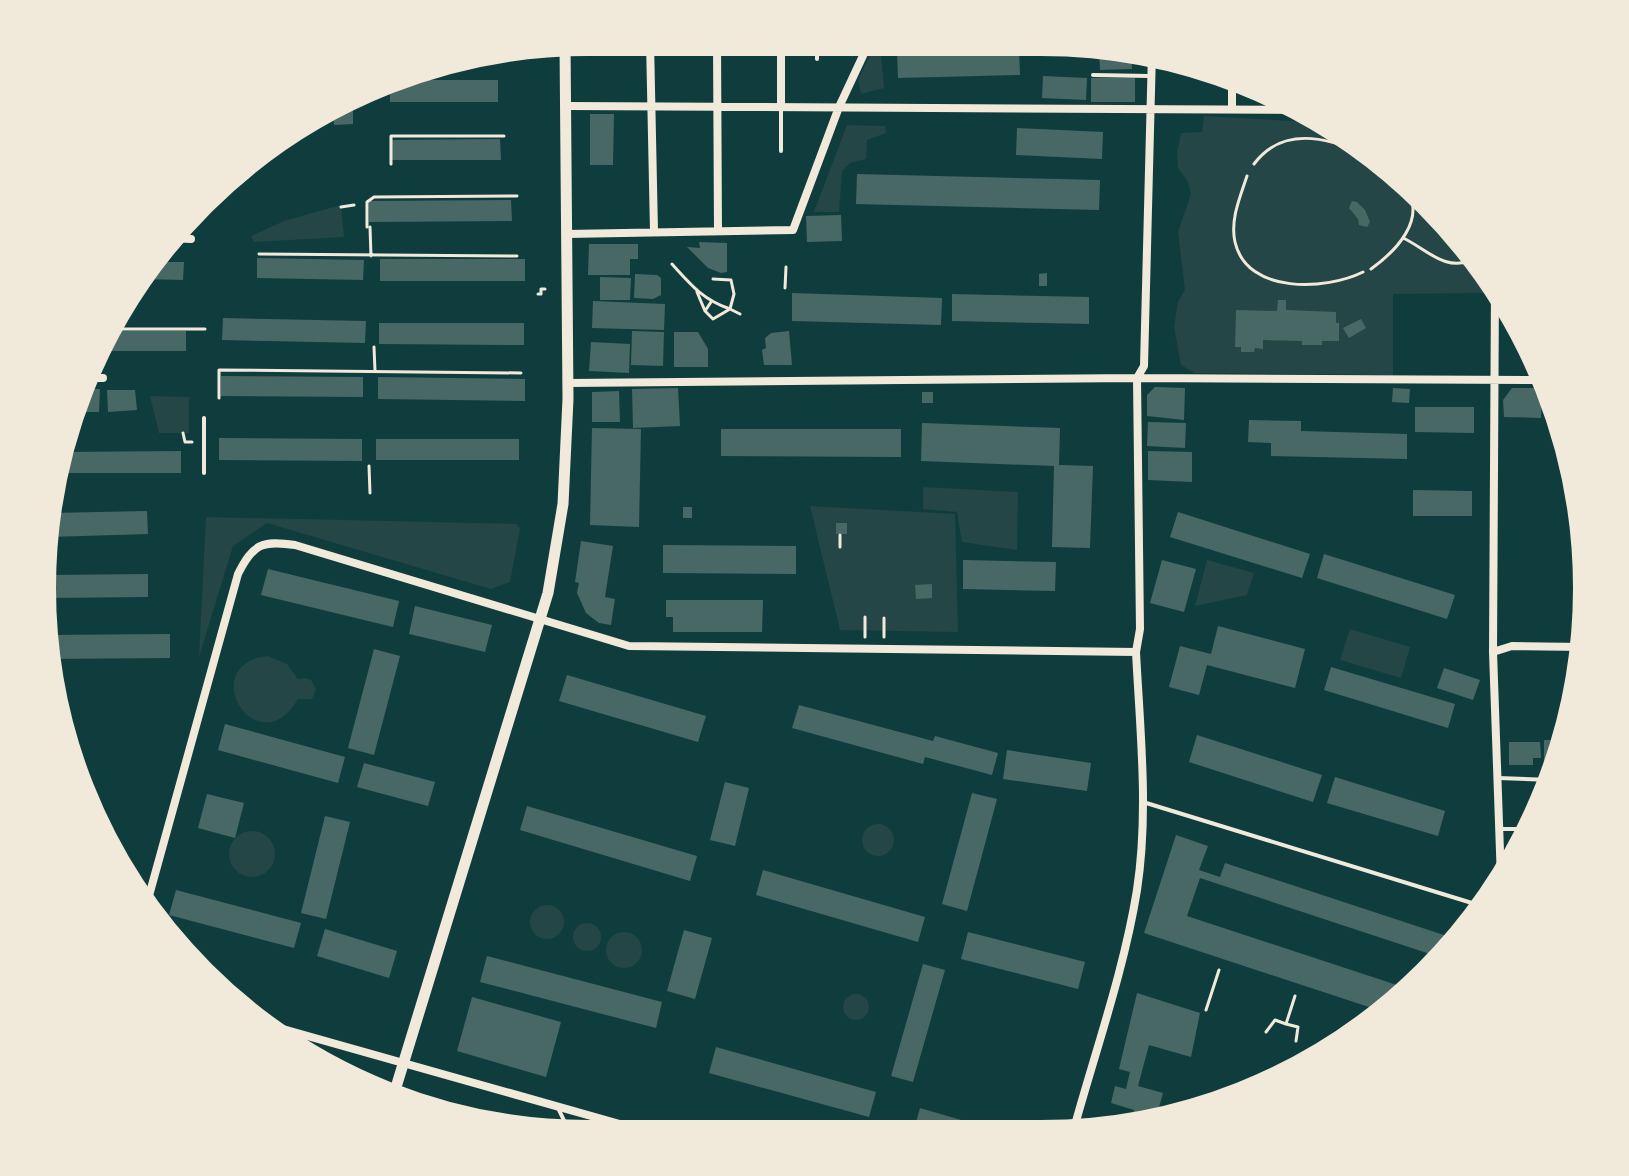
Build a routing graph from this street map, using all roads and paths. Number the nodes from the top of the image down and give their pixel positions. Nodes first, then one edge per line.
1 (650, 54) edge
2 (717, 54) edge
3 (781, 54) edge
4 (817, 54) edge
5 (864, 54) edge
6 (565, 55) edge
7 (817, 59) dead end
8 (1152, 66) edge
9 (1093, 75) dead end
10 (1152, 76) junction
11 (1232, 90) edge
12 (567, 106) junction
13 (651, 106) junction
14 (719, 106) junction
15 (781, 106) junction
16 (839, 107) junction
17 (1232, 109) junction
18 (1278, 110) edge
19 (1152, 111) junction
20 (504, 136) dead end
21 (1339, 145) edge
22 (781, 151) dead end
23 (391, 164) dead end
24 (1254, 164) dead end
25 (1247, 176) dead end
26 (517, 196) dead end
27 (1411, 203) edge
28 (354, 205) dead end
29 (341, 207) dead end
30 (718, 231) junction
31 (654, 232) junction
32 (567, 234) junction
33 (1403, 238) junction
34 (185, 239) edge
35 (191, 239) dead end
36 (259, 254) dead end
37 (371, 256) junction
38 (517, 256) dead end
39 (1465, 263) edge
40 (672, 264) dead end
41 (786, 267) dead end
42 (1371, 269) dead end
43 (1363, 272) dead end
44 (713, 279) dead end
45 (785, 288) dead end
46 (545, 289) dead end
47 (697, 291) junction
48 (538, 294) dead end
49 (711, 302) junction
50 (1495, 308) edge
51 (730, 309) junction
52 (705, 311) junction
53 (740, 314) dead end
54 (122, 329) edge
55 (205, 329) dead end
56 (374, 347) dead end
57 (375, 372) junction
58 (521, 373) dead end
59 (98, 378) edge
60 (103, 378) dead end
61 (1137, 378) junction
62 (1532, 380) edge
63 (1495, 381) junction
64 (568, 383) junction
65 (219, 398) dead end
66 (204, 418) dead end
67 (183, 433) dead end
68 (192, 442) dead end
69 (369, 466) dead end
70 (204, 473) dead end
71 (370, 493) dead end
72 (840, 535) dead end
73 (840, 547) dead end
74 (865, 617) dead end
75 (884, 618) dead end
76 (539, 620) junction
77 (865, 640) dead end
78 (884, 641) dead end
79 (1571, 647) edge
80 (1136, 652) junction
81 (1493, 652) junction
82 (1497, 778) junction
83 (1539, 780) edge
84 (1142, 802) junction
85 (1500, 829) junction
86 (1517, 829) edge
87 (1501, 859) edge
88 (150, 893) edge
89 (1472, 903) edge
90 (1219, 970) dead end
91 (1295, 996) dead end
92 (1206, 1010) dead end
93 (1286, 1024) junction
94 (290, 1031) edge
95 (1266, 1032) dead end
96 (1296, 1041) dead end
97 (402, 1064) junction
98 (396, 1086) edge
99 (557, 1107) junction
100 (564, 1121) edge
101 (1076, 1121) edge
102 (611, 1122) edge

1 - 13 street
2 - 14 street
3 - 15 street
4 - 7 lane
5 - 16 street
6 - 12 street
8 - 10 street
9 - 10 lane
10 - 19 street
11 - 17 street
12 - 13 street
12 - 32 street
13 - 14 street
13 - 31 street
14 - 15 street
14 - 30 street
15 - 16 street
15 - 22 lane
16 - 19 street
16 - 30 street
17 - 18 street
17 - 19 street
19 - 61 street
20 - 23 path
21 - 24 path
25 - 43 path
26 - 37 path
27 - 33 path
28 - 29 path
30 - 31 street
31 - 32 street
32 - 64 street
33 - 39 path
33 - 42 path
34 - 35 street
36 - 37 path
37 - 38 path
40 - 47 path
41 - 45 path
44 - 51 path
46 - 48 path
47 - 49 path
47 - 52 path
49 - 51 path
49 - 52 path
50 - 63 street
51 - 52 path
51 - 53 path
54 - 55 path
56 - 57 path
57 - 58 path
57 - 65 path
59 - 60 street
61 - 63 street
61 - 64 street
61 - 80 street
62 - 63 street
63 - 81 street
64 - 76 street
66 - 70 lane
67 - 68 path
69 - 71 path
72 - 73 path
74 - 77 path
75 - 78 path
76 - 80 street
76 - 88 street
76 - 97 street
79 - 81 street
80 - 84 street
81 - 82 street
82 - 83 lane
82 - 85 street
84 - 89 lane
84 - 101 street
85 - 86 lane
85 - 87 street
90 - 92 path
91 - 93 path
93 - 95 path
93 - 96 path
94 - 97 street
97 - 98 street
97 - 99 street
99 - 100 lane
99 - 102 street

